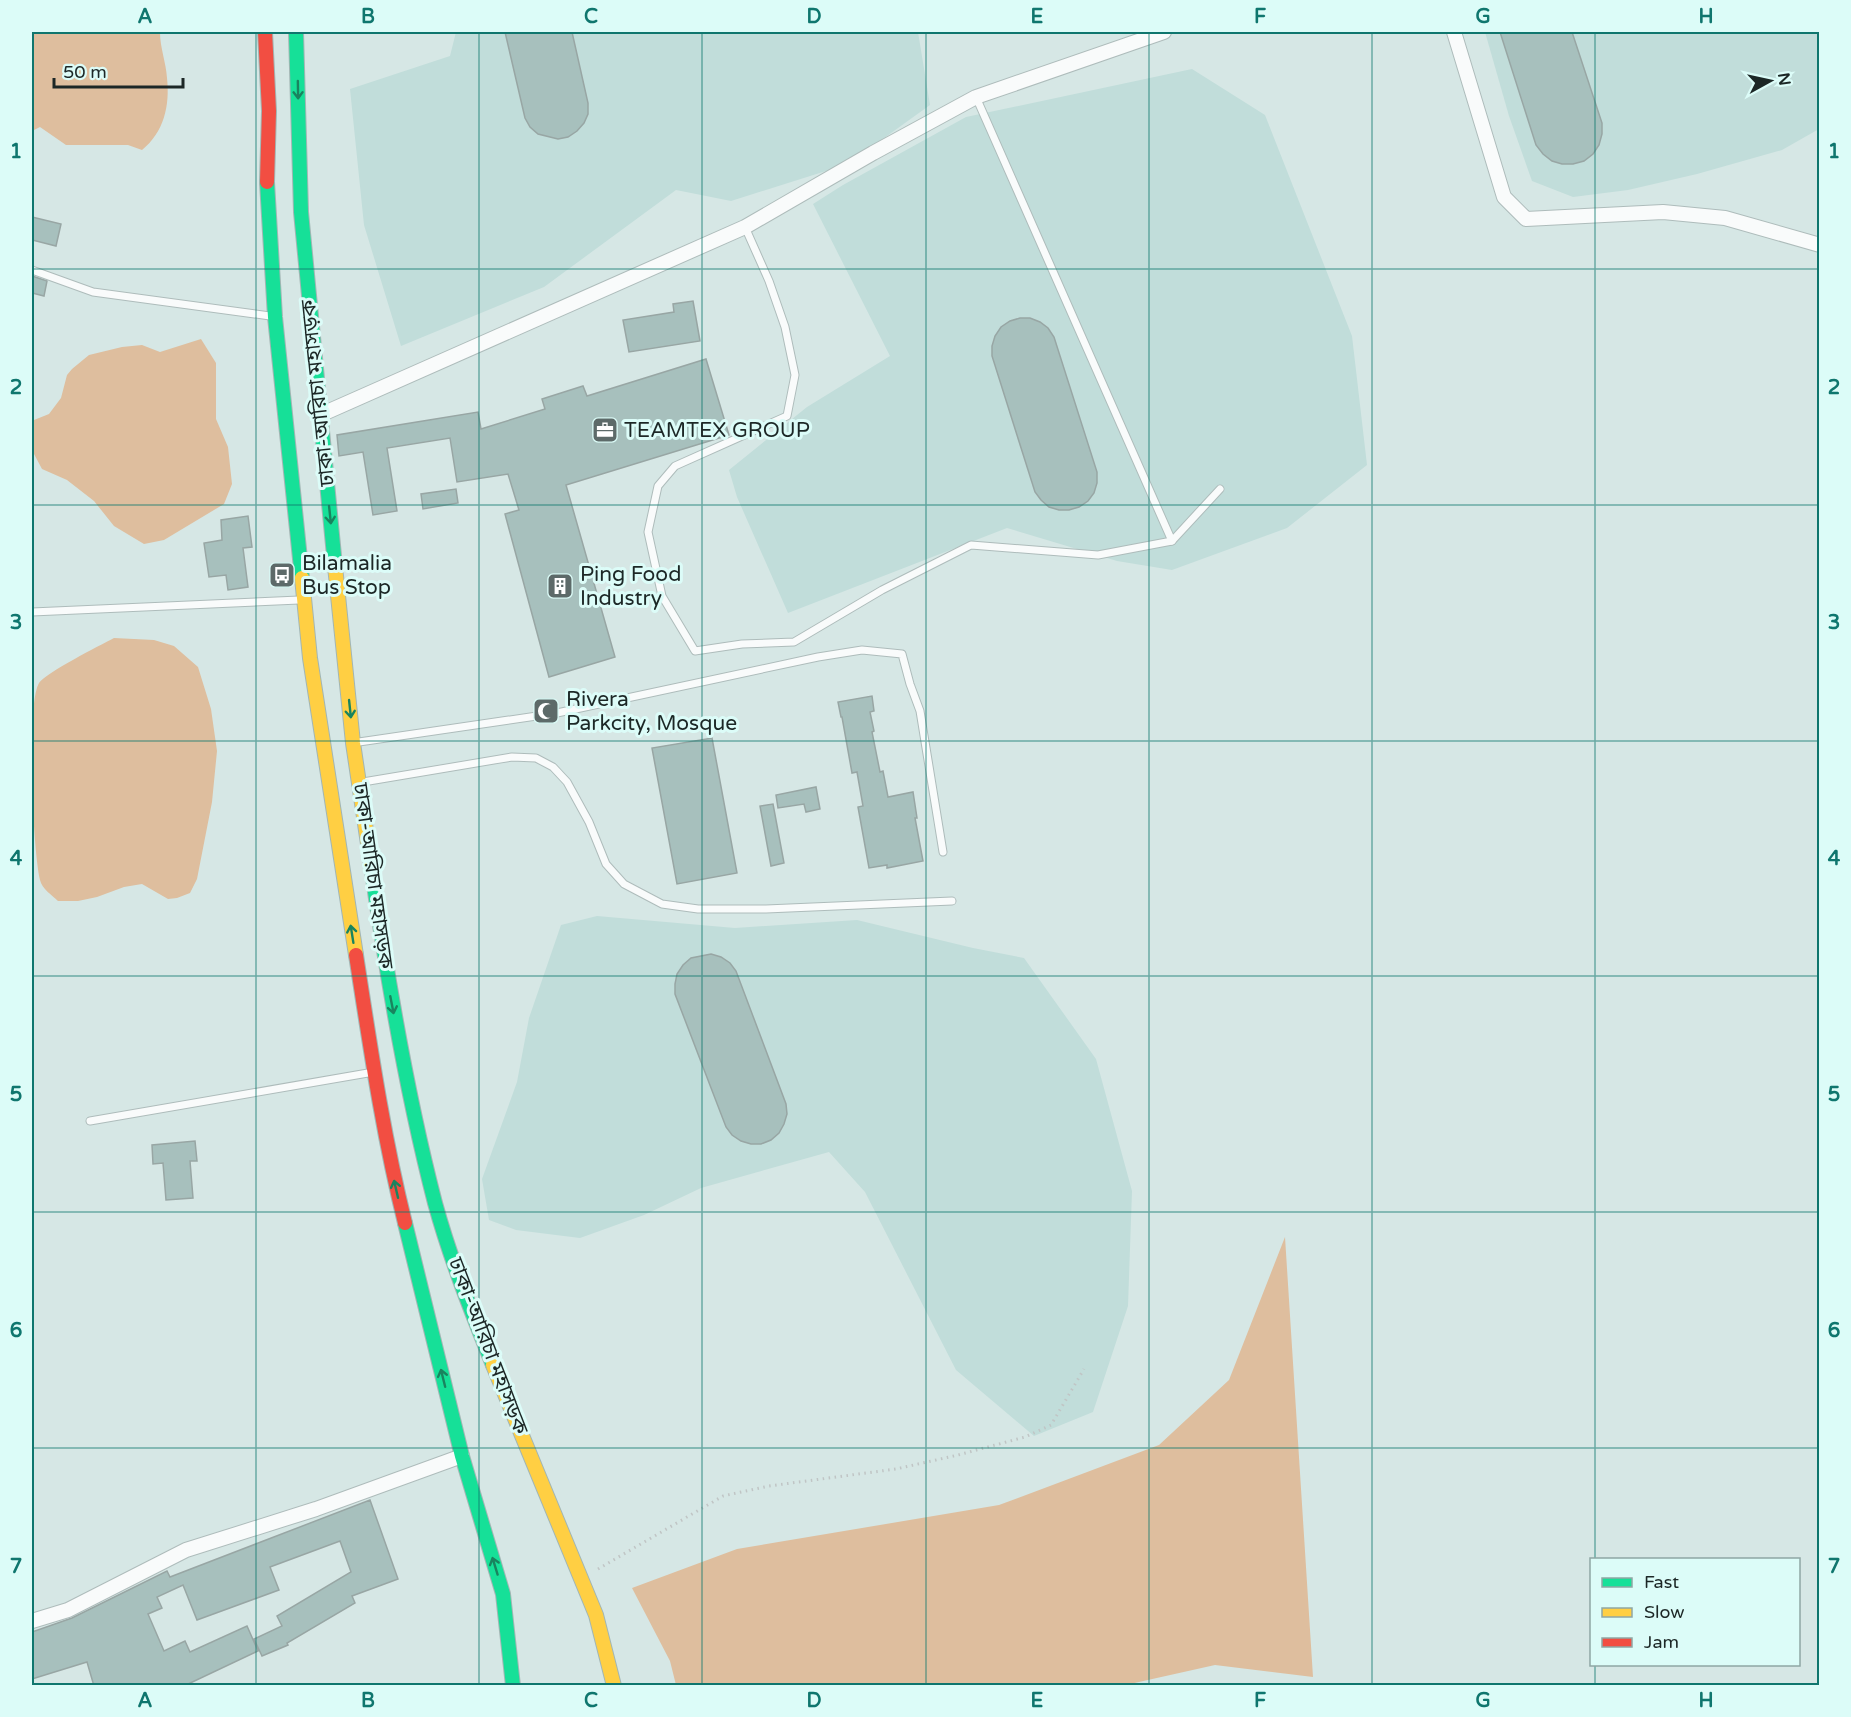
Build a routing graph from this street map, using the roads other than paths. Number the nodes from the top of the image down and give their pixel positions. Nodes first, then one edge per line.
1 (265, 32) edge
2 (296, 32) edge
3 (1164, 32) edge
4 (1454, 32) edge
5 (976, 97) junction
6 (745, 227) junction
7 (1820, 244) edge
8 (32, 270) edge
9 (275, 317) junction
10 (320, 415) junction
11 (1220, 489) dead end
12 (1172, 541) junction
13 (305, 600) junction
14 (32, 612) edge
15 (353, 743) junction
16 (359, 782) junction
17 (944, 852) dead end
18 (952, 902) dead end
19 (374, 1072) junction
20 (90, 1121) dead end
21 (462, 1456) junction
22 (503, 1594) junction
23 (32, 1621) edge
24 (524, 1663) dead end
25 (513, 1686) edge
26 (613, 1686) edge

1 - 9 highway, ঢাকা-আরিচা মহাসড়ক
2 -> 10 highway, ঢাকা-আরিচা মহাসড়ক
3 - 5 street
4 - 7 street
5 - 6 street
5 - 12 lane
6 - 10 street
6 - 12 lane
8 - 9 lane
9 - 13 highway, ঢাকা-আরিচা মহাসড়ক
10 -> 15 highway, ঢাকা-আরিচা মহাসড়ক
11 - 12 lane
13 - 14 lane
19 -> 13 highway, ঢাকা-আরিচা মহাসড়ক
15 - 16 highway, ঢাকা-আরিচা মহাসড়ক
15 - 17 lane
16 - 18 lane
16 -> 26 highway, ঢাকা-আরিচা মহাসড়ক
19 - 20 lane
21 -> 19 highway, ঢাকা-আরিচা মহাসড়ক
22 -> 21 highway, ঢাকা-আরিচা মহাসড়ক
21 - 23 street
22 - 24 highway
22 - 25 highway, ঢাকা-আরিচা মহাসড়ক

